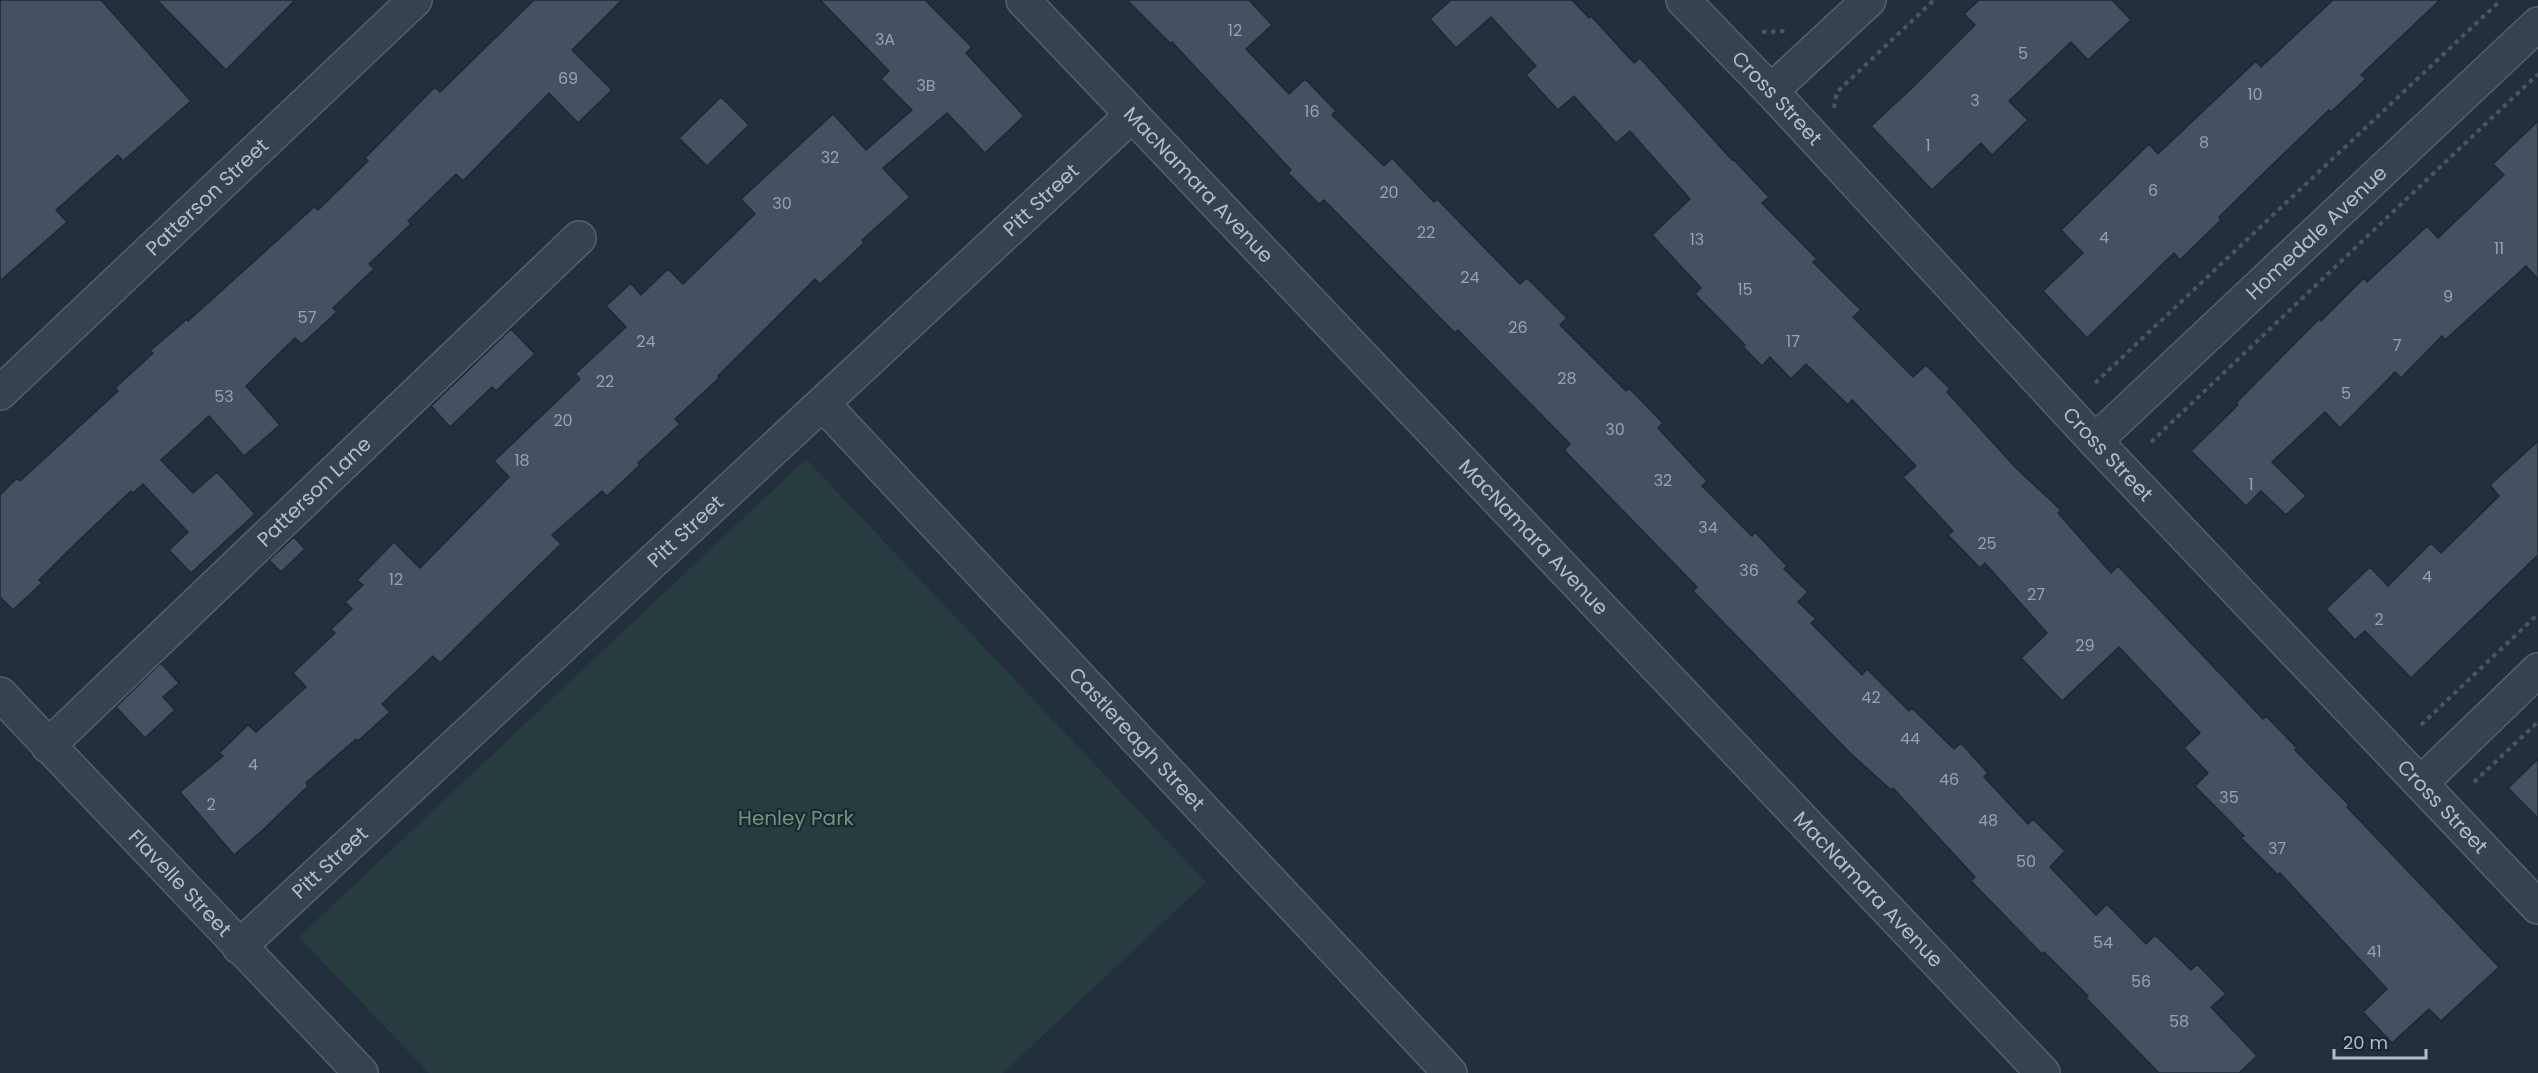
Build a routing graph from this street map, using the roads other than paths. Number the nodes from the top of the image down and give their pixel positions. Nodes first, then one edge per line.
1 (415, 0) edge
2 (1023, 0) edge
3 (1683, 0) edge
4 (1869, 0) edge
5 (2538, 24) edge
6 (1771, 91) junction
7 (1132, 115) junction
8 (579, 238) dead end
9 (0, 393) edge
10 (823, 404) junction
11 (2096, 441) junction
12 (2538, 670) edge
13 (0, 694) edge
14 (48, 746) junction
15 (2421, 783) junction
16 (2538, 907) edge
17 (239, 946) junction
18 (361, 1073) edge
19 (1450, 1073) edge
20 (2043, 1073) edge

1 - 9 street, Patterson Street
2 - 7 street, MacNamara Avenue
3 - 6 street, Cross Street
4 - 6 street
5 - 11 street, Homedale Avenue
6 - 11 street, Cross Street
7 - 10 street, Pitt Street
7 - 20 street, MacNamara Avenue
8 - 14 street, Patterson Lane
10 - 17 street, Pitt Street
10 - 19 street, Castlereagh Street
11 - 15 street, Cross Street
12 - 15 street
13 - 14 street, Flavelle Street
14 - 17 street, Flavelle Street
15 - 16 street, Cross Street
17 - 18 street, Flavelle Street

